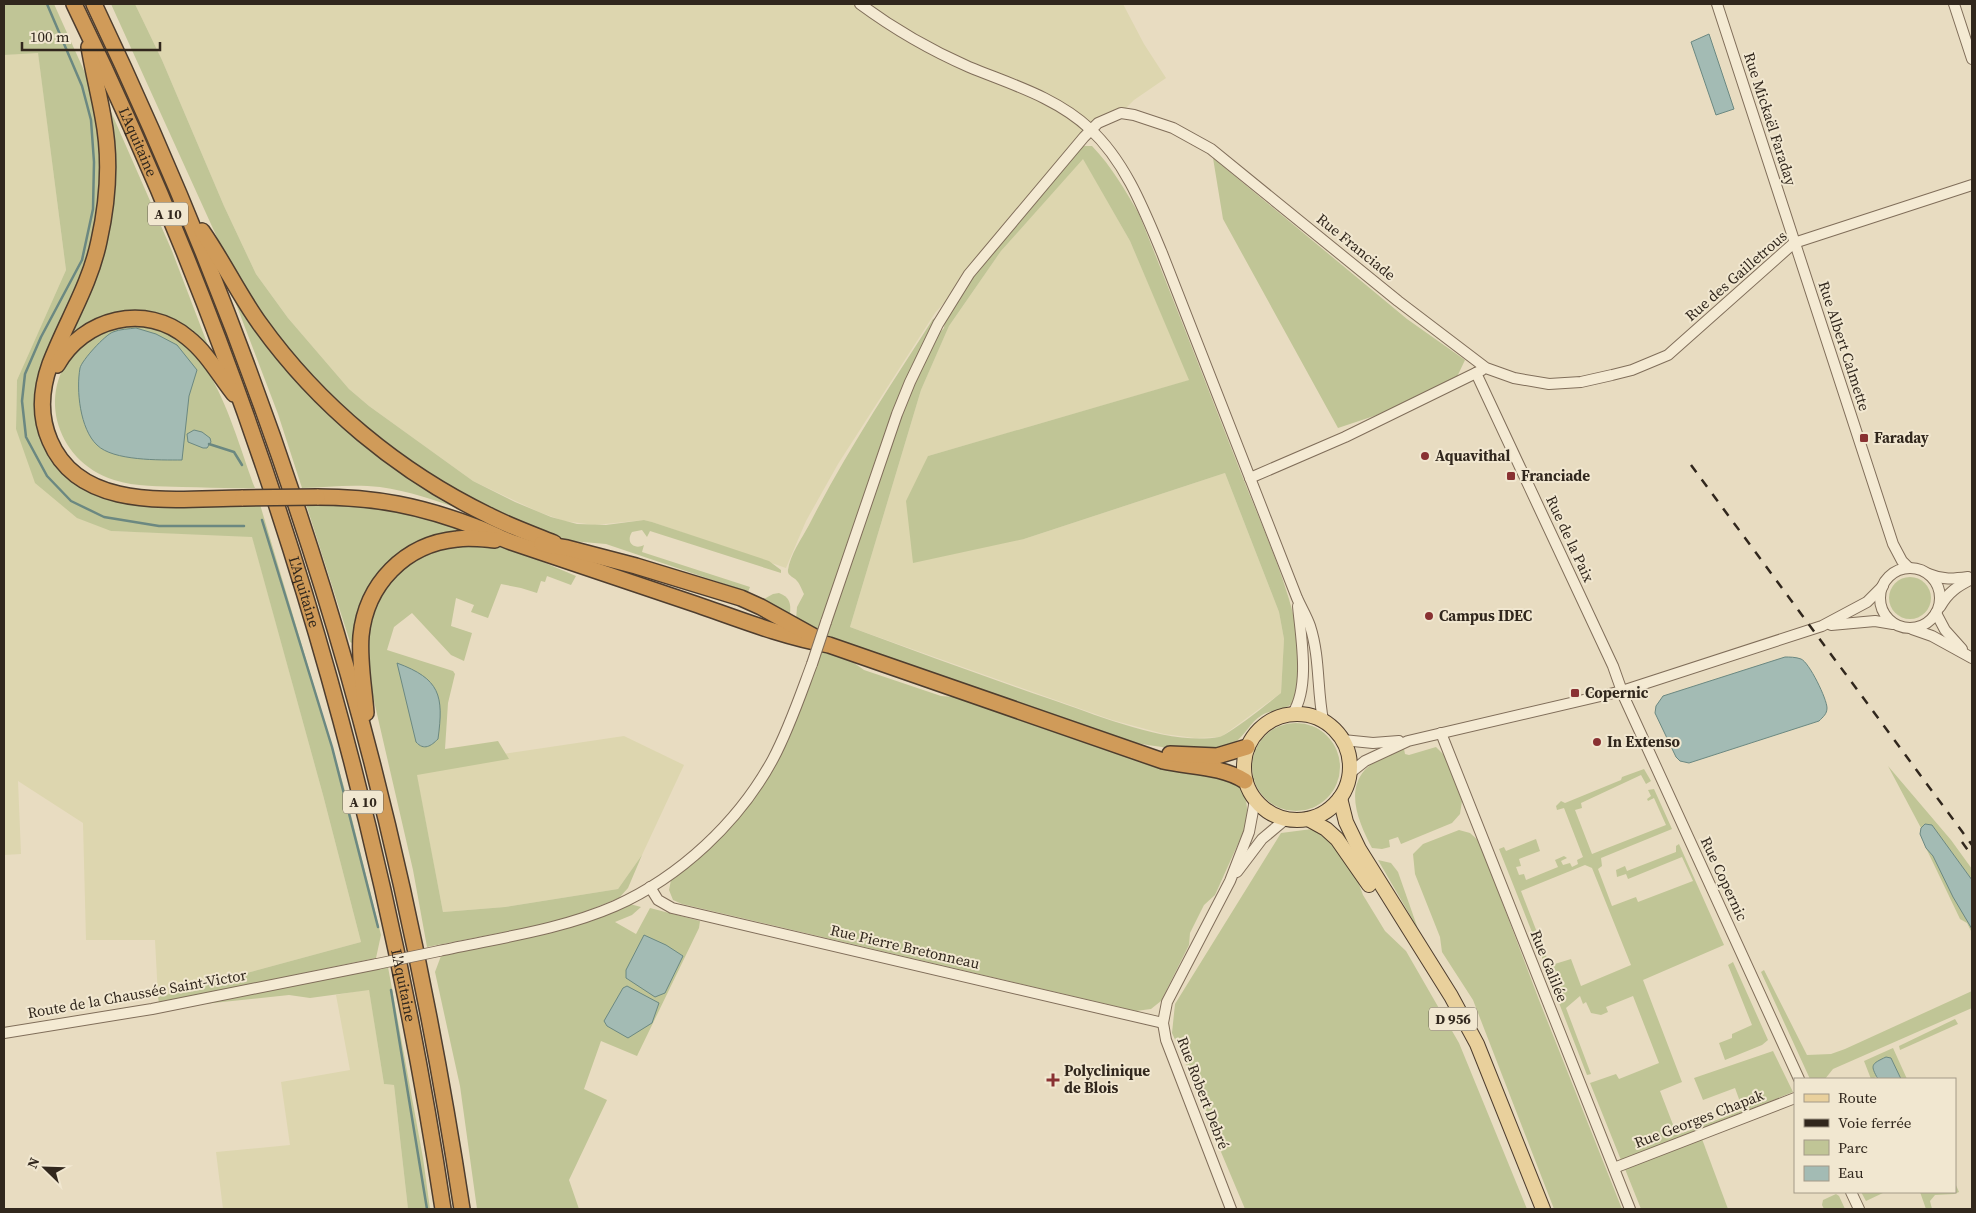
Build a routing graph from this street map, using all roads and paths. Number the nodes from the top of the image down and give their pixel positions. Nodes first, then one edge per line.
1 (74, 4) edge
2 (94, 4) edge
3 (860, 4) edge
4 (1716, 4) edge
5 (1954, 4) edge
6 (85, 26) junction
7 (1972, 59) edge
8 (1091, 129) junction
9 (1972, 185) edge
10 (186, 210) junction
11 (1794, 242) junction
12 (1486, 368) junction
13 (1476, 373) junction
14 (1612, 375) joint
15 (243, 405) junction
16 (1250, 478) junction
17 (316, 494) junction
18 (242, 495) junction
19 (509, 541) junction
20 (1893, 544) junction
21 (567, 548) junction
22 (1909, 568) junction
23 (1926, 572) junction
24 (1892, 574) junction
25 (1972, 578) edge
26 (1883, 586) junction
27 (1297, 598) junction
28 (1937, 612) junction
29 (1896, 625) junction
30 (1822, 626) junction
31 (1911, 628) junction
32 (829, 645) junction
33 (1970, 656) edge
34 (812, 664) joint
35 (1622, 691) junction
36 (1293, 713) junction
37 (1323, 720) junction
38 (1441, 733) junction
39 (1343, 740) junction
40 (1408, 741) junction
41 (368, 746) junction
42 (1247, 747) junction
43 (1130, 749) junction
44 (1350, 773) junction
45 (1245, 781) junction
46 (1340, 798) junction
47 (1255, 800) junction
48 (1286, 819) junction
49 (1308, 819) junction
50 (1230, 881) junction
51 (650, 887) junction
52 (1163, 1023) junction
53 (4, 1033) edge
54 (1799, 1078) edge
55 (1794, 1098) edge
56 (1614, 1168) junction
57 (1851, 1193) edge
58 (443, 1209) edge
59 (462, 1209) edge
60 (1231, 1209) edge
61 (1533, 1209) edge
62 (1543, 1209) edge
63 (1630, 1209) edge
64 (1859, 1209) edge

1 - 6 highway, L'Aquitaine / A 10
2 - 10 highway, L'Aquitaine / A 10
3 - 8 street
4 - 11 street, Rue Mickaël Faraday
5 - 7 street
6 - 15 highway, L'Aquitaine / A 10
6 - 18 highway
8 - 12 street, Rue Franciade
8 - 16 street
8 - 34 street, Rue Franciade, bridge
9 - 11 street, Rue des Gailletrous
10 - 21 highway
10 - 41 highway, L'Aquitaine / A 10
11 - 14 street, Rue des Gailletrous
11 - 20 street, Rue Albert Calmette
12 - 13 street
12 - 14 street, Rue Franciade
13 - 16 street
13 - 35 street, Rue de la Paix
15 - 18 highway
15 - 58 highway, L'Aquitaine / A 10
16 - 27 street
17 - 18 highway, bridge
17 - 19 highway
17 - 21 highway
19 - 32 highway
19 - 41 highway
20 - 22 street, Rue Albert Calmette
20 - 24 street, Rue Albert Calmette
21 - 32 highway
22 - 23 street
22 - 24 street
23 - 25 street
23 - 28 street
24 - 26 street
25 - 28 street
26 - 29 street
26 - 30 street
27 - 36 street
27 - 37 street
28 - 31 street
28 - 33 street
29 - 30 street
29 - 31 street
30 - 35 street
31 - 33 street
32 - 43 highway
34 - 51 street, Route de la Chaussée Saint-Victor
35 - 38 street
35 - 54 street, Rue Copernic
36 - 37 main road
36 - 42 main road
37 - 39 main road
38 - 40 street
38 - 56 street, Rue Galilée
39 - 40 street
39 - 44 main road
40 - 44 street
41 - 59 highway, L'Aquitaine / A 10
42 - 43 highway
42 - 45 main road
43 - 45 highway
44 - 46 main road
45 - 47 main road
46 - 49 main road
46 - 62 main road, D 956
47 - 48 main road
47 - 50 street
48 - 49 main road
48 - 50 street
49 - 61 main road, D 956
50 - 52 street, Rue Robert Debré
51 - 52 street, Rue Pierre Bretonneau
51 - 53 street, Route de la Chaussée Saint-Victor, bridge
52 - 60 street, Rue Robert Debré
55 - 56 street, Rue Georges Chapak
56 - 63 street, Rue Galilée
57 - 64 street

